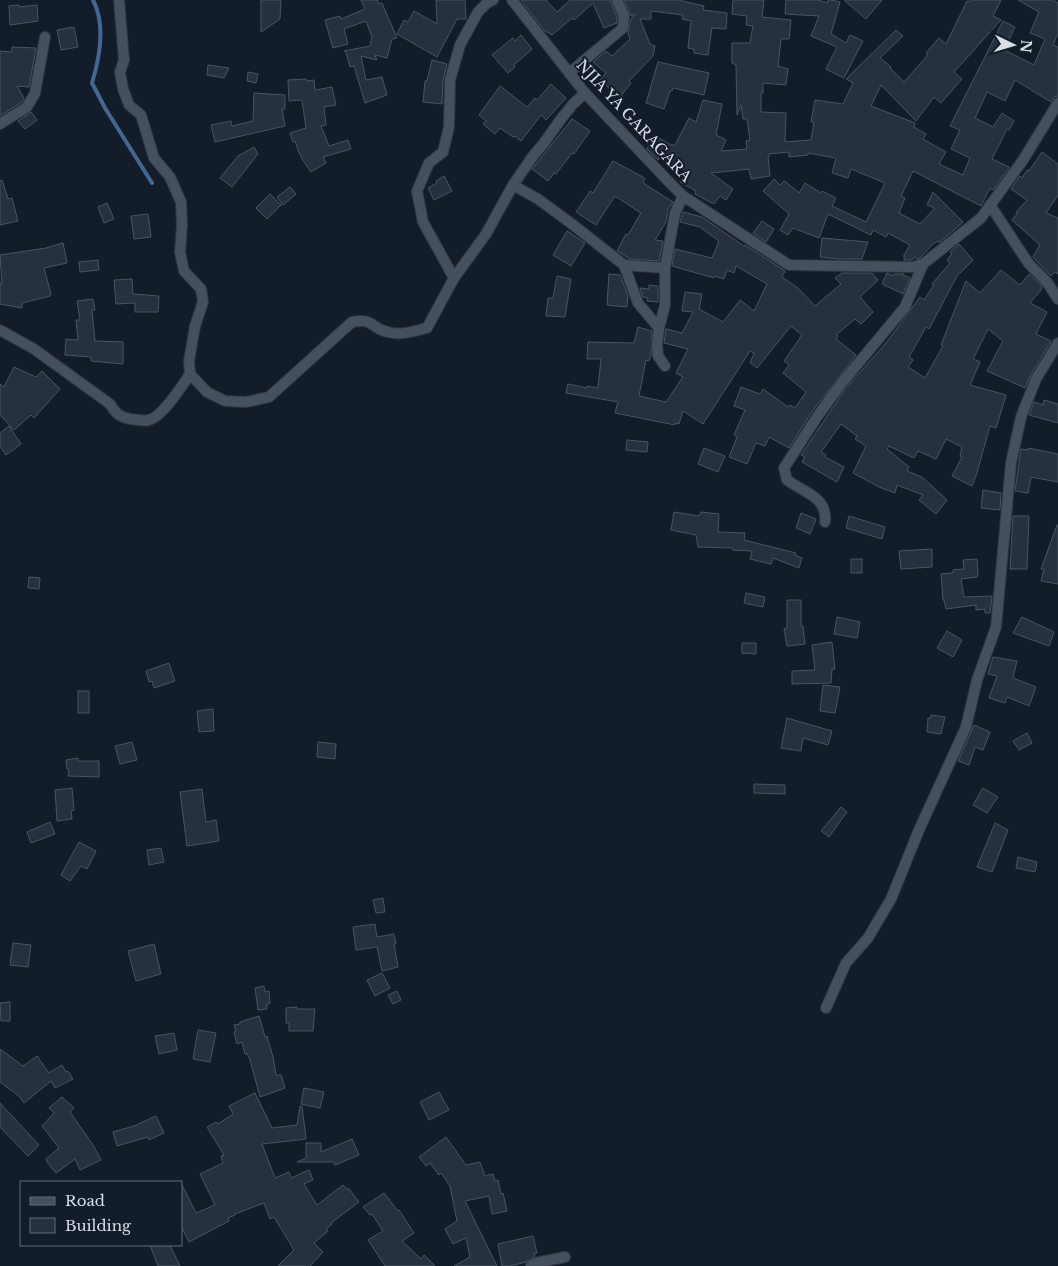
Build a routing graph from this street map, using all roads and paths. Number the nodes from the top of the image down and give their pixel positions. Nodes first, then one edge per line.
1 (119, 0) edge
2 (482, 0) edge
3 (493, 0) edge
4 (512, 0) edge
5 (617, 0) edge
6 (478, 12) junction
7 (45, 37) dead end
8 (569, 73) junction
9 (585, 93) junction
10 (1058, 103) edge
11 (0, 124) edge
12 (513, 185) junction
13 (683, 196) junction
14 (990, 205) junction
15 (923, 264) junction
16 (624, 265) junction
17 (665, 268) junction
18 (454, 278) junction
19 (1058, 299) edge
20 (659, 328) junction
21 (0, 330) edge
22 (1058, 343) edge
23 (665, 366) dead end
24 (190, 374) junction
25 (825, 522) dead end
26 (826, 1008) dead end
27 (565, 1257) dead end
28 (531, 1266) edge

1 - 24 street
2 - 6 street
3 - 6 street
4 - 8 street, NJIA YA GARAGARA
5 - 8 street
6 - 18 street
7 - 11 street
8 - 9 street, NJIA YA GARAGARA
9 - 12 street
9 - 13 street, NJIA YA GARAGARA
10 - 14 street
12 - 16 street
12 - 18 street
13 - 15 street, NJIA YA GARAGARA
13 - 17 street
14 - 15 street
14 - 19 street
15 - 25 street
16 - 17 street
16 - 20 street
17 - 20 street
18 - 24 street
20 - 23 street
21 - 24 street
22 - 26 street
27 - 28 street

